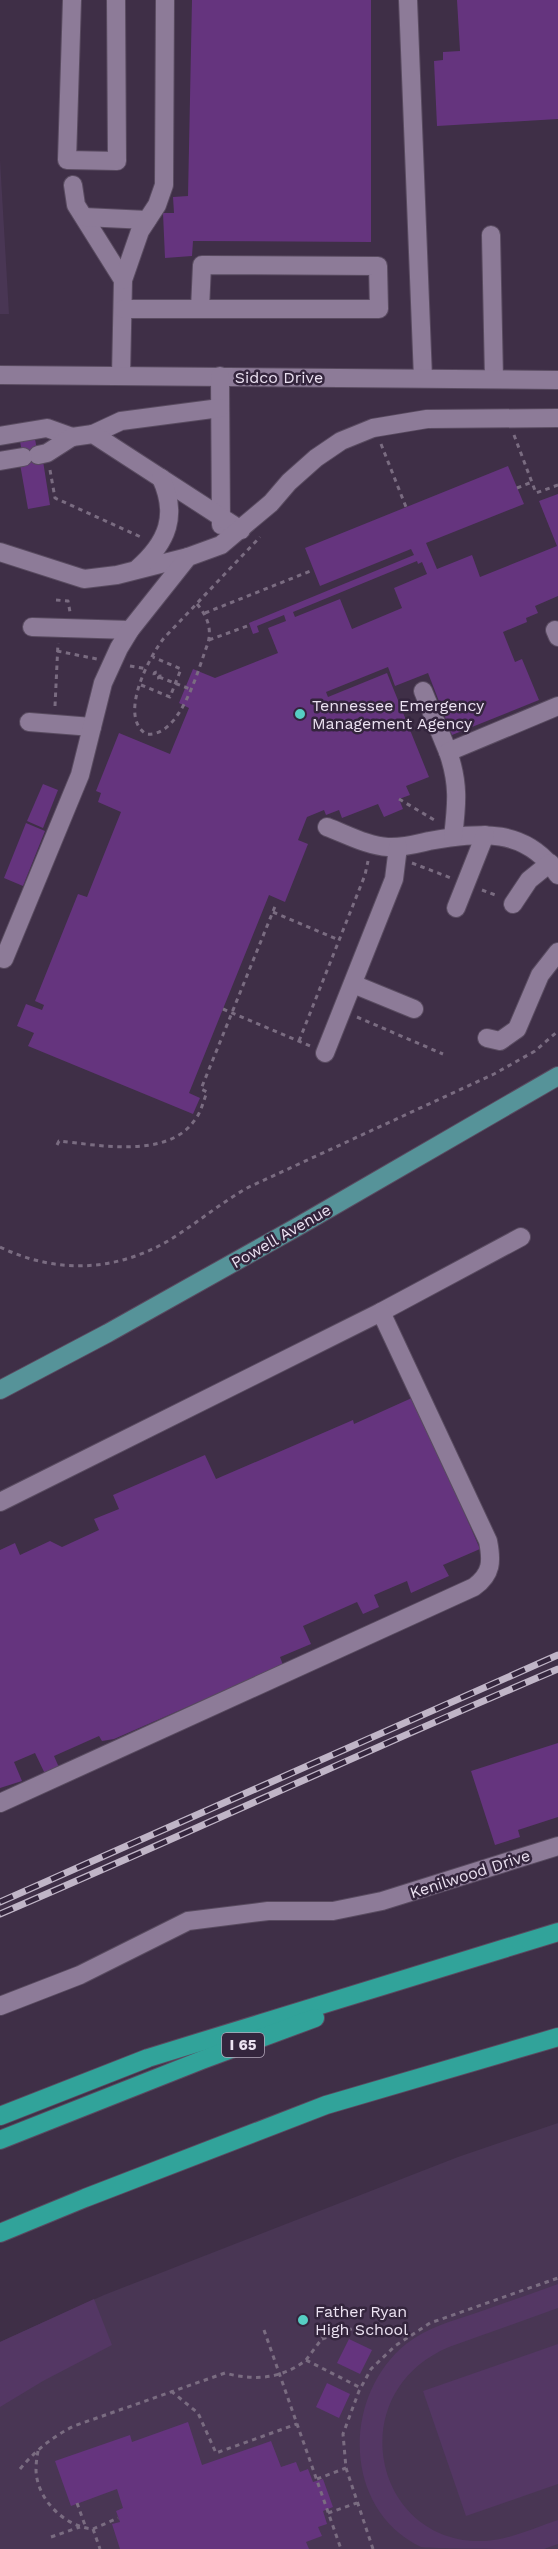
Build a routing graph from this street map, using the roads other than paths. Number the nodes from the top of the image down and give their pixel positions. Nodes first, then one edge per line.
1 (72, 0) edge
2 (116, 0) edge
3 (165, 0) edge
4 (408, 0) edge
5 (73, 184) dead end
6 (84, 217) junction
7 (147, 220) junction
8 (491, 235) dead end
9 (123, 280) junction
10 (123, 309) junction
11 (200, 309) junction
12 (0, 375) edge
13 (121, 376) junction
14 (220, 376) junction
15 (423, 378) junction
16 (494, 379) junction
17 (558, 380) edge
18 (220, 408) junction
19 (556, 421) edge
20 (93, 434) junction
21 (0, 436) edge
22 (72, 437) junction
23 (0, 461) edge
24 (160, 478) junction
25 (220, 516) junction
26 (241, 530) junction
27 (221, 545) junction
28 (0, 552) edge
29 (189, 557) junction
30 (135, 571) junction
31 (32, 627) dead end
32 (130, 630) junction
33 (423, 691) dead end
34 (558, 706) edge
35 (28, 722) dead end
36 (92, 727) junction
37 (448, 752) junction
38 (327, 827) dead end
39 (453, 834) junction
40 (484, 836) junction
41 (398, 847) junction
42 (554, 864) edge
43 (513, 904) dead end
44 (456, 908) dead end
45 (558, 952) edge
46 (4, 959) dead end
47 (353, 984) junction
48 (414, 1009) dead end
49 (488, 1038) dead end
50 (325, 1053) road end
51 (558, 1076) edge
52 (522, 1237) dead end
53 (381, 1312) junction
54 (0, 1390) edge
55 (0, 1502) edge
56 (0, 1803) edge
57 (558, 1846) edge
58 (558, 1932) edge
59 (489, 1954) junction
60 (0, 2006) edge
61 (558, 2037) edge
62 (0, 2116) edge
63 (0, 2140) edge
64 (0, 2233) edge

1 - 2 street
3 - 7 street
4 - 15 street
5 - 6 street
6 - 7 street
6 - 9 street
7 - 9 street
8 - 16 street
9 - 10 street
10 - 11 street
10 - 13 street
11 - 11 street
12 - 13 street, Sidco Drive
13 - 14 street, Sidco Drive
14 - 15 street, Sidco Drive
14 - 18 street
15 - 16 street, Sidco Drive
16 - 17 street, Sidco Drive
18 - 20 street
18 - 25 street
19 - 26 street
20 - 22 street
20 - 24 street
21 - 22 street
22 - 23 street
24 - 25 street
24 - 30 street
25 - 26 street
25 - 27 street
26 - 27 street
27 - 29 street
28 - 30 street
29 - 30 street
29 - 32 street
31 - 32 street
32 - 36 street
33 - 37 street
34 - 37 street
35 - 36 street
36 - 46 street
37 - 39 street
38 - 41 street
39 - 40 street
39 - 41 street
40 - 42 street
40 - 44 street
41 - 47 street
42 - 43 street
45 - 49 street
47 - 48 street
47 - 50 street
51 - 54 main road, Powell Avenue
52 - 53 street
53 - 55 street
53 - 56 street
57 - 60 street, Kenilwood Drive
58 - 59 highway, I 65
59 - 62 highway
59 - 63 highway, I 65
61 - 64 highway

